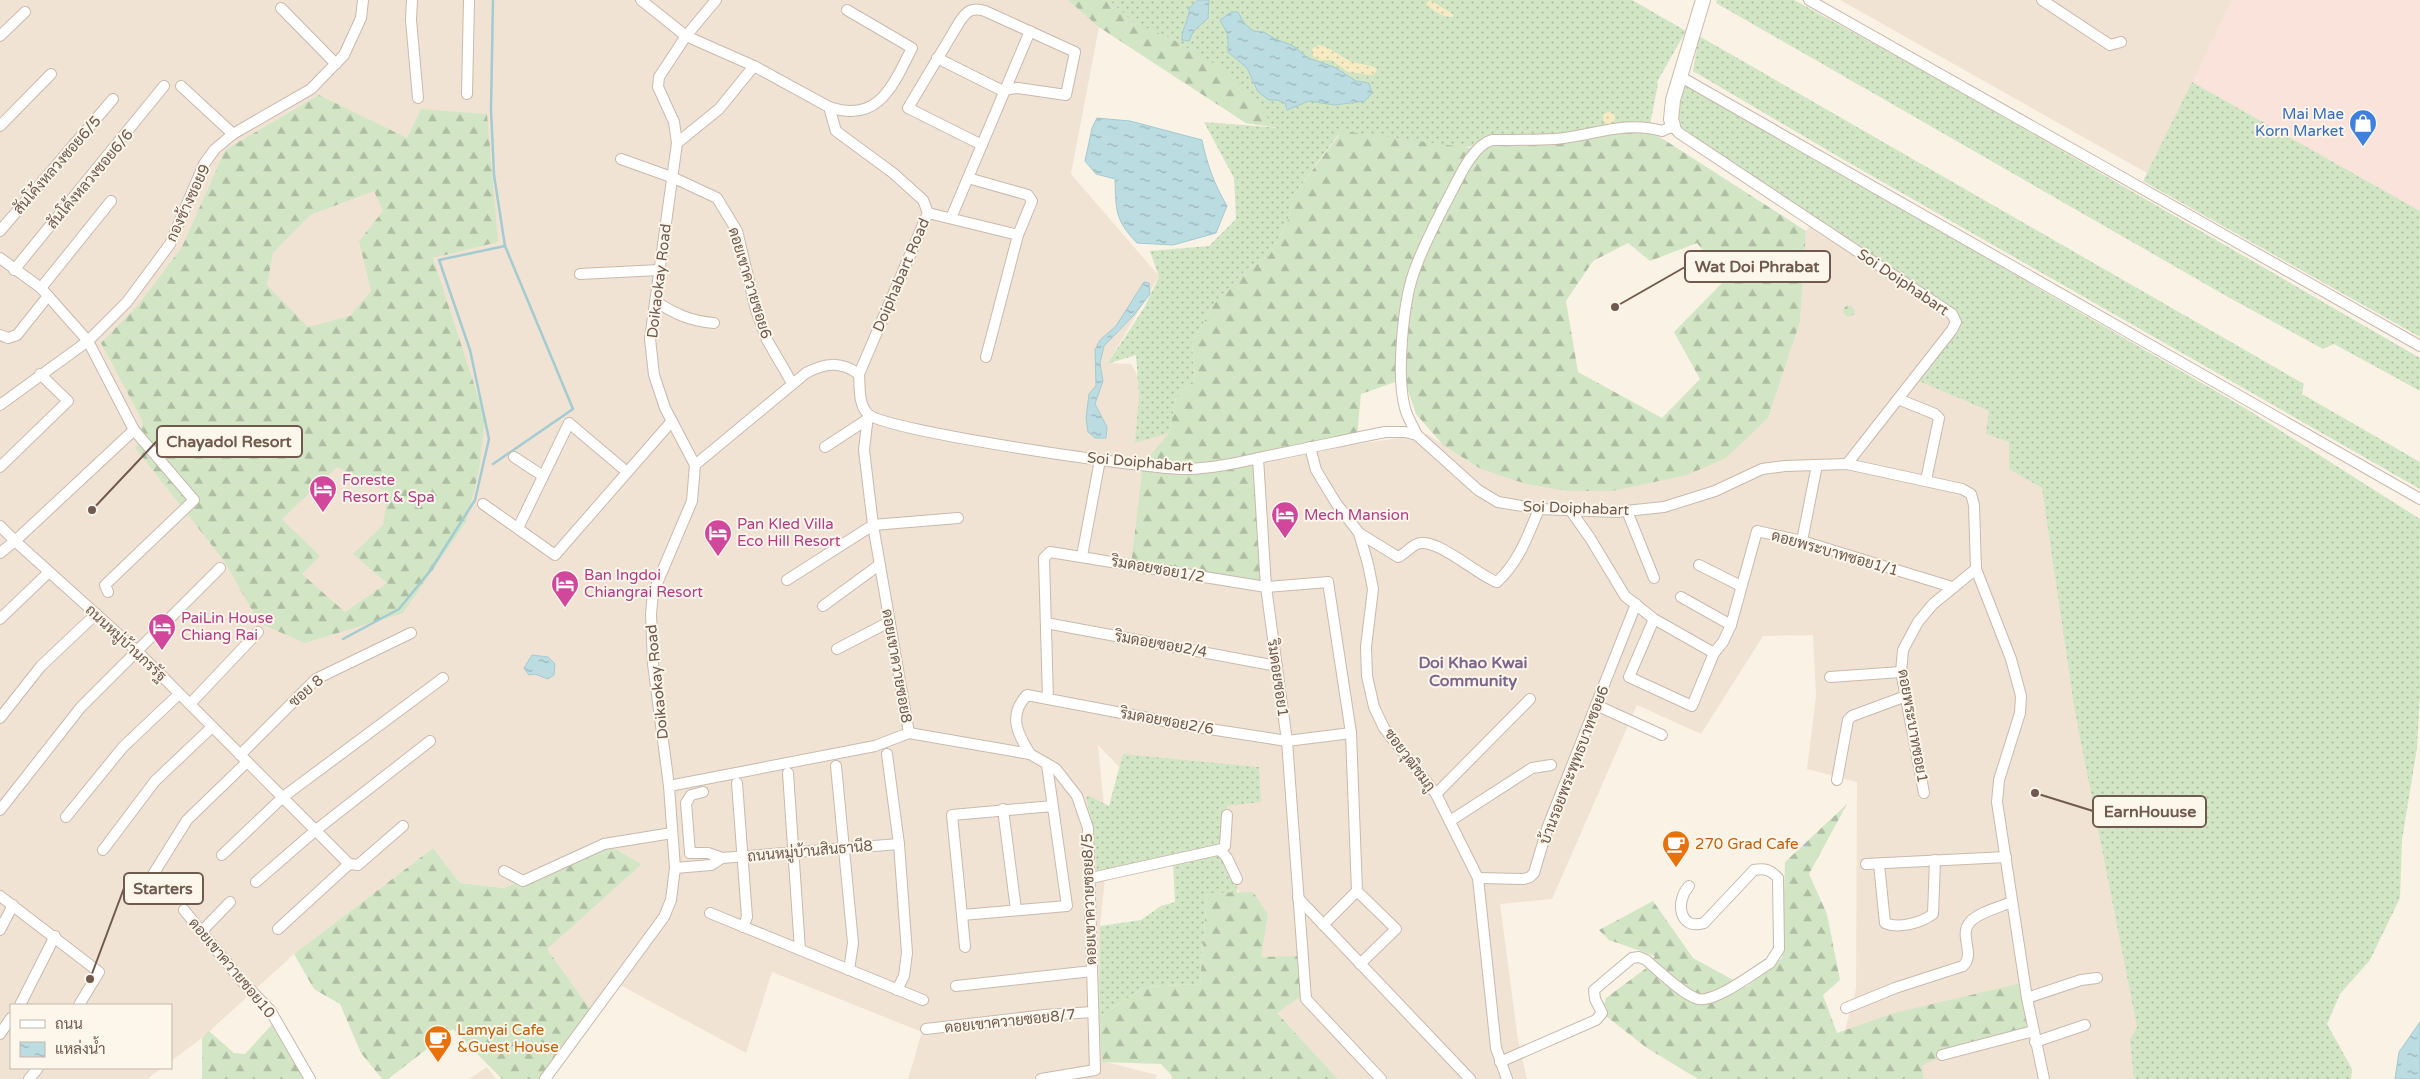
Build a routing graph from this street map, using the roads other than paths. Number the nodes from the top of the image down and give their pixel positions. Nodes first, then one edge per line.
1 (363, 0) edge
2 (412, 0) edge
3 (469, 0) edge
4 (641, 0) edge
5 (716, 0) edge
6 (1703, 0) edge
7 (1809, 0) edge
8 (2042, 0) edge
9 (281, 8) dead end
10 (848, 10) dead end
11 (25, 12) dead end
12 (1030, 31) junction
13 (0, 36) edge
14 (686, 36) junction
15 (2121, 42) dead end
16 (937, 58) junction
17 (336, 64) junction
18 (754, 66) junction
19 (51, 74) dead end
20 (1681, 77) junction
21 (164, 86) dead end
22 (181, 86) dead end
23 (1006, 89) junction
24 (467, 94) dead end
25 (418, 98) dead end
26 (113, 99) dead end
27 (829, 107) junction
28 (0, 126) edge
29 (1673, 126) junction
30 (233, 134) junction
31 (677, 143) junction
32 (982, 145) junction
33 (621, 159) dead end
34 (674, 178) junction
35 (968, 178) junction
36 (111, 201) dead end
37 (928, 213) junction
38 (951, 218) junction
39 (0, 231) edge
40 (1018, 235) junction
41 (0, 258) edge
42 (14, 270) junction
43 (659, 270) junction
44 (580, 274) dead end
45 (41, 288) junction
46 (48, 296) junction
47 (655, 301) junction
48 (714, 323) dead end
49 (0, 335) edge
50 (88, 341) junction
51 (2420, 346) edge
52 (986, 358) dead end
53 (40, 374) junction
54 (859, 374) junction
55 (792, 383) junction
56 (1898, 399) junction
57 (0, 405) edge
58 (868, 417) junction
59 (672, 421) junction
60 (134, 430) junction
61 (1417, 436) junction
62 (1310, 447) junction
63 (825, 448) dead end
64 (514, 457) dead end
65 (1258, 458) junction
66 (1100, 460) junction
67 (1848, 464) junction
68 (695, 465) junction
69 (1817, 465) junction
70 (0, 467) edge
71 (628, 472) junction
72 (543, 476) junction
73 (1926, 480) junction
74 (2420, 500) edge
75 (483, 504) dead end
76 (1539, 509) junction
77 (1571, 511) junction
78 (1627, 511) junction
79 (958, 518) dead end
80 (873, 524) junction
81 (0, 526) edge
82 (518, 528) junction
83 (1358, 533) junction
84 (1802, 540) junction
85 (15, 541) junction
86 (0, 553) edge
87 (1082, 556) junction
88 (879, 565) junction
89 (1699, 565) dead end
90 (220, 568) dead end
91 (1976, 570) junction
92 (49, 572) junction
93 (1654, 578) dead end
94 (787, 580) dead end
95 (1741, 586) junction
96 (1266, 587) junction
97 (1952, 587) junction
98 (108, 592) dead end
99 (1681, 596) dead end
100 (1636, 604) junction
101 (822, 606) dead end
102 (96, 614) junction
103 (0, 619) edge
104 (1654, 619) junction
105 (888, 622) junction
106 (1046, 623) junction
107 (1731, 625) junction
108 (258, 632) dead end
109 (411, 633) dead end
110 (837, 649) dead end
111 (137, 651) junction
112 (1714, 653) junction
113 (1277, 666) junction
114 (1901, 672) junction
115 (1830, 677) dead end
116 (443, 678) dead end
117 (179, 694) junction
118 (1906, 696) junction
119 (1530, 698) dead end
120 (1048, 699) junction
121 (190, 704) junction
122 (1596, 705) junction
123 (0, 718) edge
124 (212, 727) junction
125 (909, 733) junction
126 (1351, 733) junction
127 (1662, 735) dead end
128 (430, 741) dead end
129 (1287, 741) junction
130 (887, 754) dead end
131 (1030, 754) junction
132 (244, 758) junction
133 (1047, 765) junction
134 (1551, 765) dead end
135 (836, 766) dead end
136 (788, 773) dead end
137 (1837, 780) dead end
138 (737, 784) dead end
139 (669, 786) junction
140 (703, 792) dead end
141 (1924, 793) dead end
142 (1436, 794) junction
143 (283, 798) junction
144 (1053, 806) junction
145 (1003, 809) junction
146 (0, 810) edge
147 (1227, 815) dead end
148 (66, 817) dead end
149 (1450, 822) junction
150 (403, 826) dead end
151 (316, 830) junction
152 (672, 833) junction
153 (899, 844) junction
154 (845, 848) junction
155 (103, 850) dead end
156 (1220, 850) junction
157 (792, 853) junction
158 (222, 855) dead end
159 (2006, 856) junction
160 (744, 857) junction
161 (722, 858) junction
162 (1935, 860) junction
163 (349, 864) junction
164 (1866, 864) dead end
165 (1879, 864) junction
166 (675, 868) junction
167 (504, 871) dead end
168 (1091, 878) junction
169 (1478, 878) junction
170 (1237, 880) dead end
171 (149, 881) dead end
172 (256, 882) dead end
173 (1689, 886) dead end
174 (1356, 891) junction
175 (0, 896) edge
176 (1298, 898) junction
177 (230, 902) dead end
178 (2012, 902) junction
179 (12, 905) junction
180 (184, 910) dead end
181 (1016, 910) junction
182 (710, 913) dead end
183 (962, 915) junction
184 (1323, 925) junction
185 (743, 927) junction
186 (278, 929) dead end
187 (0, 930) edge
188 (201, 932) junction
189 (55, 936) junction
190 (965, 947) dead end
191 (800, 950) junction
192 (1360, 964) junction
193 (849, 970) junction
194 (1092, 971) junction
195 (2097, 978) dead end
196 (956, 986) dead end
197 (897, 990) junction
198 (2027, 998) junction
199 (923, 1000) dead end
200 (21, 1004) edge
201 (80, 1004) edge
202 (1846, 1008) dead end
203 (1093, 1012) junction
204 (10, 1019) edge
205 (2085, 1025) dead end
206 (926, 1029) dead end
207 (2033, 1030) junction
208 (0, 1034) edge
209 (2035, 1042) junction
210 (1942, 1055) dead end
211 (1500, 1062) junction
212 (37, 1069) edge
213 (1047, 1078) edge
214 (29, 1079) edge
215 (310, 1079) edge
216 (545, 1079) edge
217 (1381, 1079) edge
218 (1470, 1079) edge
219 (1507, 1079) edge
220 (2044, 1079) edge

1 - 17 street, กองช้างซอย9
2 - 25 street
3 - 24 street
4 - 14 street
5 - 14 street, Doikaokay Road
6 - 20 street
7 - 51 street
8 - 15 street
9 - 17 street
10 - 27 street
11 - 13 street
12 - 16 street
12 - 23 street
12 - 23 street
14 - 18 street
14 - 31 street, Doikaokay Road
16 - 23 street
16 - 32 street
17 - 30 street, กองช้างซอย9
18 - 27 street
18 - 31 street
19 - 28 street
20 - 29 street
20 - 74 street
21 - 42 street, สันโค้งหลวงซอย6/6
22 - 30 street
23 - 32 street
26 - 39 street, สันโค้งหลวงซอย6/5
27 - 37 street, Doiphabart Road
29 - 56 street, Soi Doiphabart
29 - 61 street
30 - 50 street, กองช้างซอย9
31 - 34 street, Doikaokay Road
32 - 35 street
33 - 34 street, ดอยเขาควายซอย6
34 - 43 street, Doikaokay Road
34 - 55 street, ดอยเขาควายซอย6
35 - 38 street
35 - 40 street
36 - 45 street
37 - 38 street
37 - 54 street, Doiphabart Road
38 - 40 street
40 - 52 street
41 - 42 street
42 - 45 street
43 - 44 street
43 - 47 street, Doikaokay Road
45 - 46 street
46 - 49 street
46 - 50 street
47 - 48 street
47 - 59 street, Doikaokay Road
50 - 53 street, กองช้างซอย9
50 - 60 street
53 - 57 street, กองช้างซอย9
53 - 70 street
54 - 55 street
54 - 58 street
55 - 68 street
56 - 67 street, Soi Doiphabart
56 - 73 street
58 - 63 street
58 - 66 street, Soi Doiphabart
58 - 80 street, ดอยเขาควายซอย8
59 - 68 street, Doikaokay Road
59 - 71 street
60 - 85 street
60 - 98 street
61 - 62 street, Soi Doiphabart
61 - 76 street, Soi Doiphabart
62 - 65 street, Soi Doiphabart
62 - 83 street, ซอยวุฒิชมภู
64 - 72 street
65 - 66 street, Soi Doiphabart
65 - 96 street, ริมดอยซอย1
66 - 87 street
67 - 69 street, Soi Doiphabart
67 - 73 street
68 - 139 street, Doikaokay Road
69 - 78 street, Soi Doiphabart
69 - 84 street
71 - 72 street
71 - 82 street
72 - 82 street
73 - 91 street
75 - 82 street
76 - 77 street, Soi Doiphabart
76 - 83 street
77 - 78 street, Soi Doiphabart
77 - 100 street
78 - 93 street
79 - 80 street
80 - 88 street, ดอยเขาควายซอย8
80 - 94 street
81 - 85 street, ถนนหมู่บ้านกรรัฐ
83 - 142 street, ซอยวุฒิชมภู
84 - 95 street, ดอยพระบาทซอย1/1
84 - 97 street, ดอยพระบาทซอย1/1
85 - 86 street
85 - 92 street, ถนนหมู่บ้านกรรัฐ
87 - 96 street, ริมดอยซอย1/2
87 - 106 street, ริมดอยซอย1/2
88 - 101 street
88 - 105 street, ดอยเขาควายซอย8
89 - 95 street
90 - 111 street
91 - 97 street, ดอยพระบาทซอย1
91 - 159 street
92 - 102 street, ถนนหมู่บ้านกรรัฐ
92 - 103 street
95 - 107 street, ดอยพระบาทซอย1/1
96 - 113 street, ริมดอยซอย1
96 - 126 street, ริมดอยซอย1/2
97 - 114 street, ดอยพระบาทซอย1
99 - 107 street
100 - 104 street
100 - 122 street, บ้านรอยพระพุทธบาทซอย6
102 - 111 street, ถนนหมู่บ้านกรรัฐ
102 - 123 street
104 - 112 street
104 - 112 street, ดอยพระบาทซอย1/1
105 - 110 street
105 - 125 street, ดอยเขาควายซอย8
106 - 113 street, ริมดอยซอย2/4
106 - 120 street
107 - 112 street, ดอยพระบาทซอย1/1
108 - 121 street
109 - 132 street, ซอย 8
111 - 117 street, ถนนหมู่บ้านกรรัฐ
111 - 146 street
113 - 129 street, ริมดอยซอย1
114 - 115 street
114 - 118 street, ดอยพระบาทซอย1
116 - 143 street
117 - 121 street, ถนนหมู่บ้านกรรัฐ
117 - 148 street
118 - 137 street
118 - 141 street, ดอยพระบาทซอย1
119 - 142 street
120 - 129 street, ริมดอยซอย2/6
120 - 131 street, ริมดอยซอย2/6
121 - 124 street, ถนนหมู่บ้านกรรัฐ
122 - 127 street
122 - 169 street, บ้านรอยพระพุทธบาทซอย6
124 - 132 street, ถนนหมู่บ้านกรรัฐ
124 - 155 street
125 - 131 street, ดอยเขาควายซอย8/5
125 - 139 street, ดอยเขาควายซอย8
126 - 129 street, ริมดอยซอย2/6
126 - 174 street
128 - 151 street
129 - 176 street, ริมดอยซอย1
130 - 153 street
131 - 133 street, ดอยเขาควายซอย8/5
132 - 143 street, ถนนหมู่บ้านกรรัฐ
132 - 171 street, ซอย 8
133 - 144 street
133 - 168 street, ดอยเขาควายซอย8/5
134 - 149 street
135 - 154 street
136 - 157 street
138 - 160 street
139 - 152 street, Doikaokay Road
140 - 161 street
142 - 149 street, ซอยวุฒิชมภู
143 - 151 street, ถนนหมู่บ้านกรรัฐ
143 - 158 street
144 - 145 street
144 - 181 street
145 - 181 street
145 - 183 street
147 - 156 street
149 - 169 street, ซอยวุฒิชมภู
150 - 163 street
151 - 163 street, ถนนหมู่บ้านกรรัฐ
151 - 172 street
152 - 166 street, Doikaokay Road
152 - 167 street
153 - 154 street, ถนนหมู่บ้านสินธานี8
153 - 197 street
154 - 157 street, ถนนหมู่บ้านสินธานี8
154 - 193 street
156 - 168 street
156 - 170 street
157 - 160 street, ถนนหมู่บ้านสินธานี8
157 - 191 street
159 - 162 street
159 - 178 street
160 - 161 street, ถนนหมู่บ้านสินธานี8
160 - 185 street
161 - 166 street
162 - 165 street
162 - 165 street
163 - 186 street
164 - 165 street
166 - 216 street, Doikaokay Road
168 - 194 street, ดอยเขาควายซอย8/5
169 - 211 street, ซอยวุฒิชมภู
173 - 211 street
174 - 184 street
174 - 192 street
175 - 179 street
176 - 184 street
176 - 217 street, ริมดอยซอย1
177 - 188 street
178 - 198 street
178 - 202 street
179 - 187 street
179 - 189 street
180 - 188 street, ดอยเขาควายซอย10
181 - 183 street
182 - 185 street
183 - 190 street
184 - 192 street
185 - 191 street
188 - 215 street, ดอยเขาควายซอย10
189 - 200 street
189 - 201 street
191 - 193 street
192 - 218 street
193 - 197 street
194 - 196 street
194 - 203 street, ดอยเขาควายซอย8/5
195 - 198 street
197 - 199 street
198 - 207 street
203 - 206 street, ดอยเขาควายซอย8/7
203 - 213 street, ดอยเขาควายซอย8/5
204 - 208 street
205 - 209 street
207 - 209 street
207 - 210 street
209 - 220 street
211 - 219 street, ซอยวุฒิชมภู
212 - 214 street

